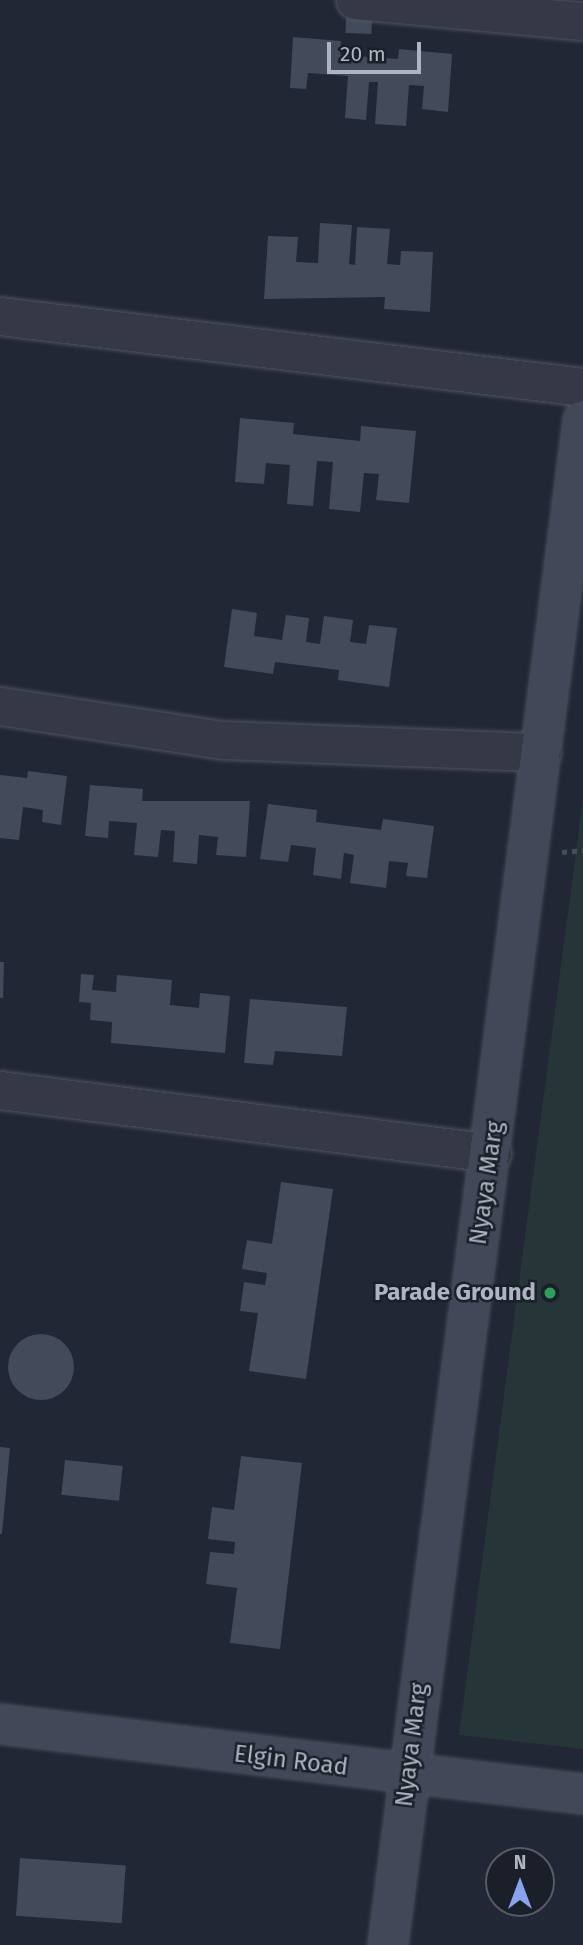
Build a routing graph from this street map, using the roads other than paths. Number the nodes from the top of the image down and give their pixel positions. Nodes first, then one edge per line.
1 (355, 0) edge
2 (583, 21) edge
3 (0, 316) edge
4 (583, 387) edge
5 (583, 420) edge
6 (0, 706) edge
7 (542, 752) junction
8 (0, 1090) edge
9 (492, 1153) junction
10 (0, 1724) edge
11 (408, 1776) junction
12 (583, 1794) edge
13 (388, 1945) edge

1 - 2 street
3 - 4 street
5 - 7 street, Nyaya Marg
6 - 7 street
7 - 9 street, Nyaya Marg
8 - 9 street
9 - 11 street, Nyaya Marg
10 - 11 street, Elgin Road
11 - 12 street, Elgin Road
11 - 13 street, Nyaya Marg

